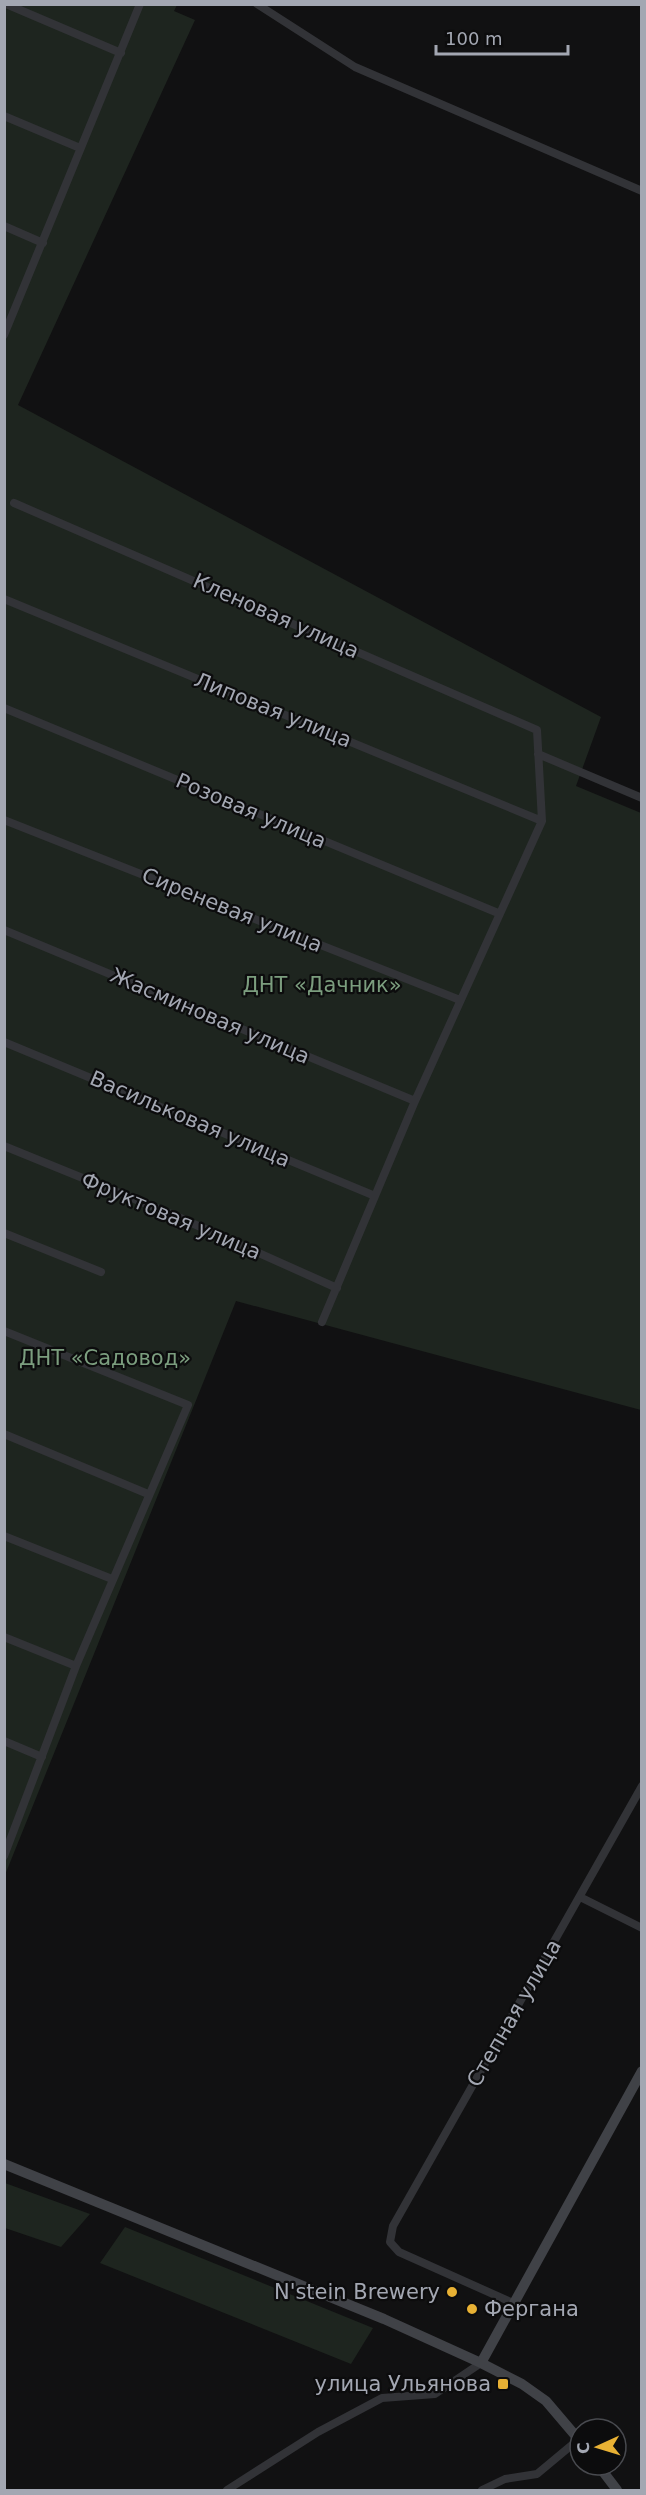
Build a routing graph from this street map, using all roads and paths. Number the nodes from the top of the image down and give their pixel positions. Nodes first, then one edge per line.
1 (6, 4) edge
2 (140, 4) edge
3 (257, 4) edge
4 (121, 53) junction
5 (4, 116) edge
6 (80, 148) junction
7 (642, 191) edge
8 (4, 226) edge
9 (43, 243) junction
10 (4, 335) edge
11 (14, 503) dead end
12 (4, 599) edge
13 (4, 708) edge
14 (538, 754) junction
15 (642, 798) edge
16 (4, 820) edge
17 (542, 821) junction
18 (498, 913) junction
19 (4, 930) edge
20 (460, 1000) junction
21 (4, 1042) edge
22 (415, 1101) junction
23 (4, 1146) edge
24 (375, 1196) junction
25 (4, 1233) edge
26 (101, 1272) dead end
27 (337, 1288) junction
28 (322, 1322) dead end
29 (4, 1331) edge
30 (4, 1434) edge
31 (148, 1494) junction
32 (4, 1536) edge
33 (112, 1579) junction
34 (4, 1637) edge
35 (76, 1666) junction
36 (4, 1741) edge
37 (42, 1756) junction
38 (640, 1792) edge
39 (7, 1842) edge
40 (4, 1856) edge
41 (580, 1897) junction
42 (642, 1928) edge
43 (642, 2071) edge
44 (4, 2164) edge
45 (513, 2303) junction
46 (481, 2363) junction
47 (568, 2427) edge
48 (568, 2449) edge
49 (607, 2477) edge
50 (226, 2490) edge
51 (482, 2490) edge
52 (617, 2490) edge

1 - 4 street
2 - 4 street
3 - 7 street
4 - 6 street
5 - 6 street
6 - 9 street
8 - 9 street
9 - 10 street
11 - 14 street, Кленовая улица
12 - 17 street, Липовая улица
13 - 18 street, Розовая улица
14 - 15 street
14 - 17 street
16 - 20 street, Сиреневая улица
17 - 18 street
18 - 20 street
19 - 22 street, Жасминовая улица
20 - 22 street
21 - 24 street, Васильковая улица
22 - 24 street
23 - 27 street, Фруктовая улица
24 - 27 street
25 - 26 street
27 - 28 street
29 - 31 street
30 - 31 street
31 - 33 street
32 - 33 street
33 - 35 street
34 - 35 street
35 - 37 street
36 - 37 street
37 - 39 street
38 - 41 street, Степная улица
39 - 40 street
41 - 42 street
41 - 45 street, Степная улица
43 - 45 main road
44 - 46 main road
45 - 46 main road
46 - 47 main road
46 - 50 street
48 - 51 street
49 - 52 main road

